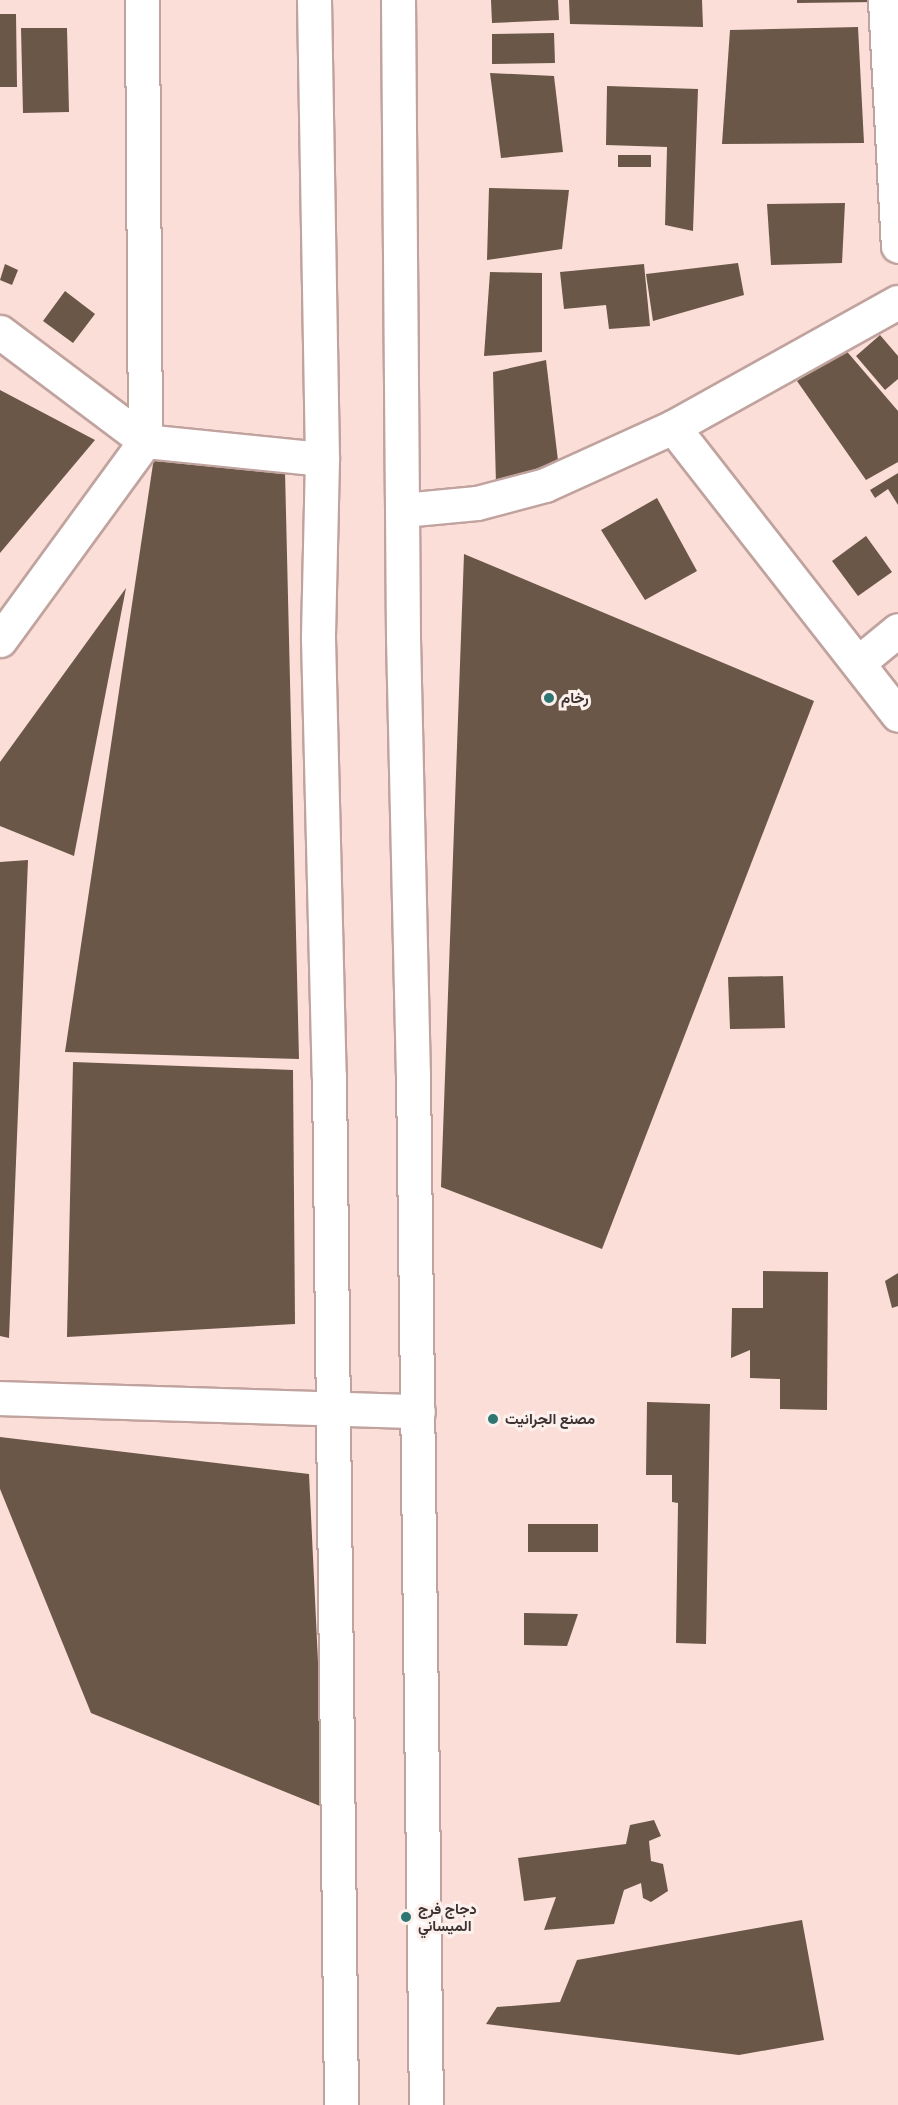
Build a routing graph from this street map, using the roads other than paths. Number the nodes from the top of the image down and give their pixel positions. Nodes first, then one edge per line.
1 (142, 0) edge
2 (314, 0) edge
3 (398, 0) edge
4 (885, 0) edge
5 (898, 246) edge
6 (898, 302) edge
7 (0, 332) edge
8 (673, 427) junction
9 (145, 441) junction
10 (322, 459) junction
11 (403, 510) junction
12 (898, 630) edge
13 (0, 640) edge
14 (859, 662) junction
15 (898, 715) edge
16 (0, 1398) edge
17 (334, 1408) junction
18 (418, 1411) junction
19 (341, 2105) edge
20 (426, 2105) edge

1 - 9 main road
2 - 10 main road
3 - 11 main road
4 - 5 main road
6 - 8 main road
7 - 9 main road
8 - 11 main road
8 - 14 main road
9 - 10 main road
9 - 13 main road
10 - 17 main road
11 - 18 main road
12 - 14 main road
14 - 15 main road
16 - 17 main road
17 - 18 main road
17 - 19 main road
18 - 20 main road

